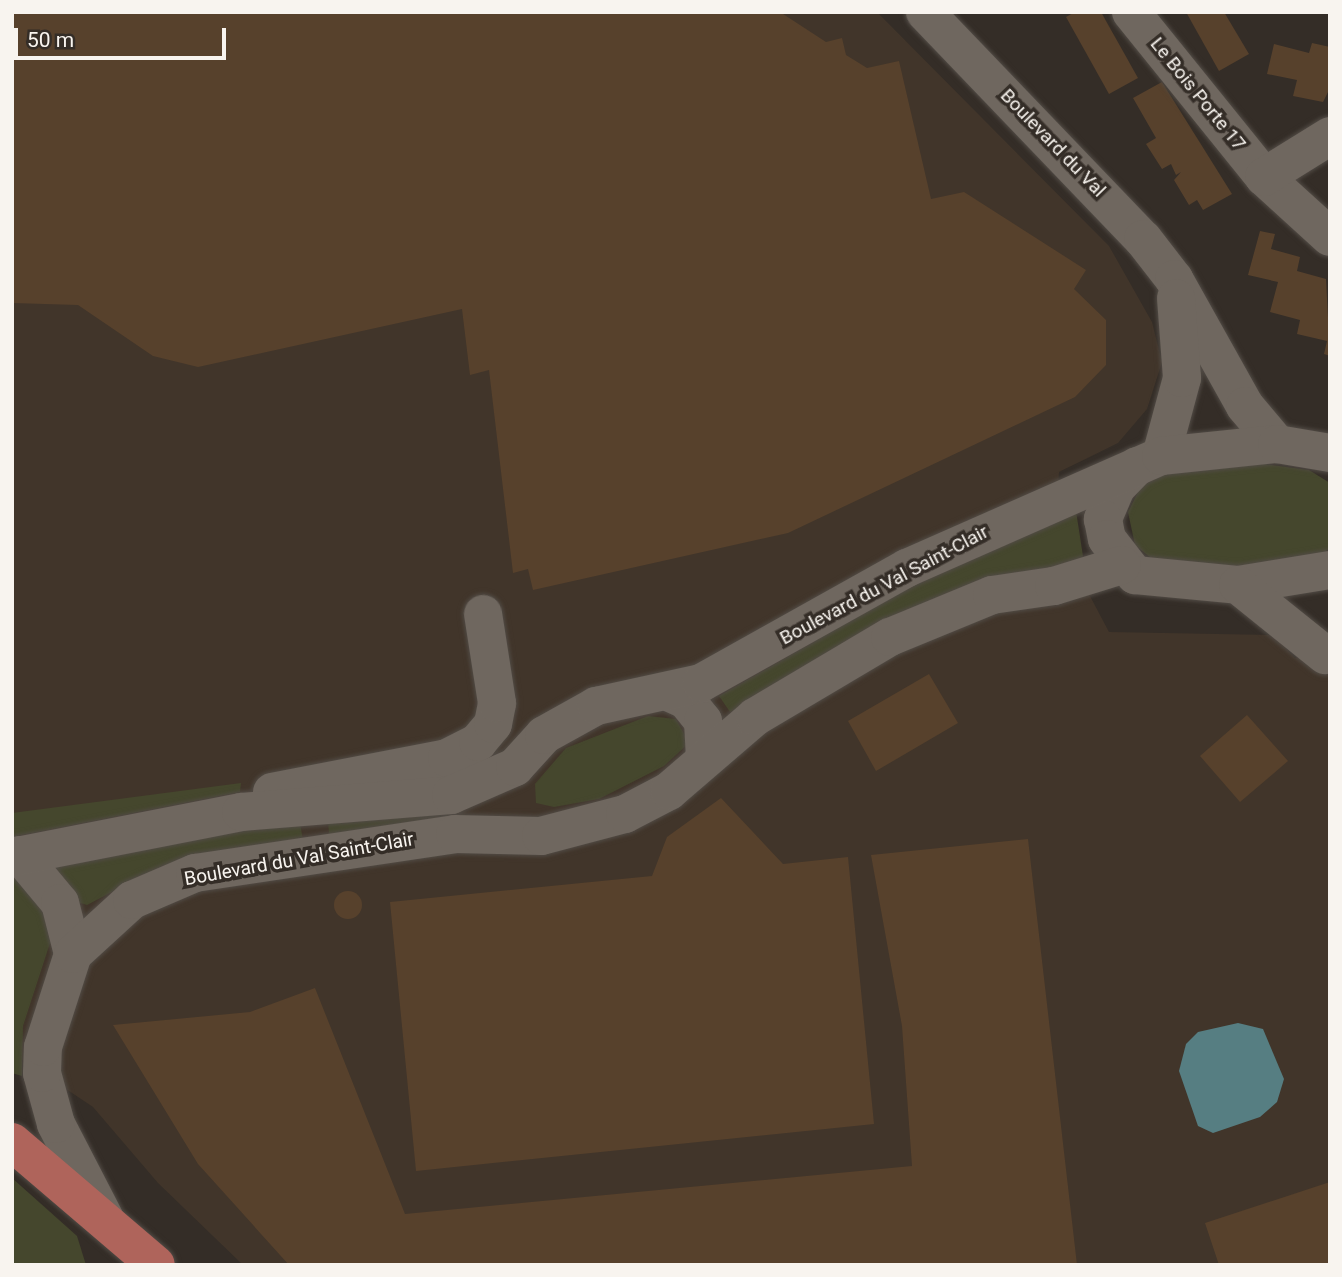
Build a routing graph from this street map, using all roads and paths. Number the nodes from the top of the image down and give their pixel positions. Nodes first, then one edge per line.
1 (925, 12) edge
2 (1131, 12) edge
3 (1330, 136) edge
4 (1264, 177) junction
5 (1330, 237) edge
6 (1174, 279) junction
7 (1278, 443) junction
8 (1330, 453) edge
9 (1150, 460) junction
10 (1122, 565) junction
11 (1330, 570) edge
12 (1238, 585) junction
13 (1328, 657) edge
14 (670, 693) junction
15 (705, 755) junction
16 (521, 761) junction
17 (241, 812) junction
18 (541, 836) junction
19 (24, 854) edge
20 (73, 954) junction
21 (12, 1142) edge
22 (116, 1240) edge
23 (156, 1265) edge

1 - 6 street, Boulevard du Val
2 - 4 street, Le Bois Porte 17
3 - 4 street
4 - 5 street, Le Bois Porte 17
6 - 7 street, Boulevard du Val
6 - 9 street
7 - 8 street, Boulevard du Val Saint-Clair
7 - 9 street, Boulevard du Val Saint-Clair
9 - 10 street
9 - 14 street, Boulevard du Val Saint-Clair
10 - 12 street
10 - 15 street, Boulevard du Val Saint-Clair
11 - 12 street
12 - 13 street
14 - 15 street
14 - 16 street, Boulevard du Val Saint-Clair
15 - 18 street, Boulevard du Val Saint-Clair
16 - 17 street, Boulevard du Val Saint-Clair
16 - 17 street
16 - 18 street
17 - 19 street
18 - 20 street, Boulevard du Val Saint-Clair
19 - 20 street
20 - 22 street, Boulevard du Val Saint-Clair
21 - 22 main road
22 - 23 main road

